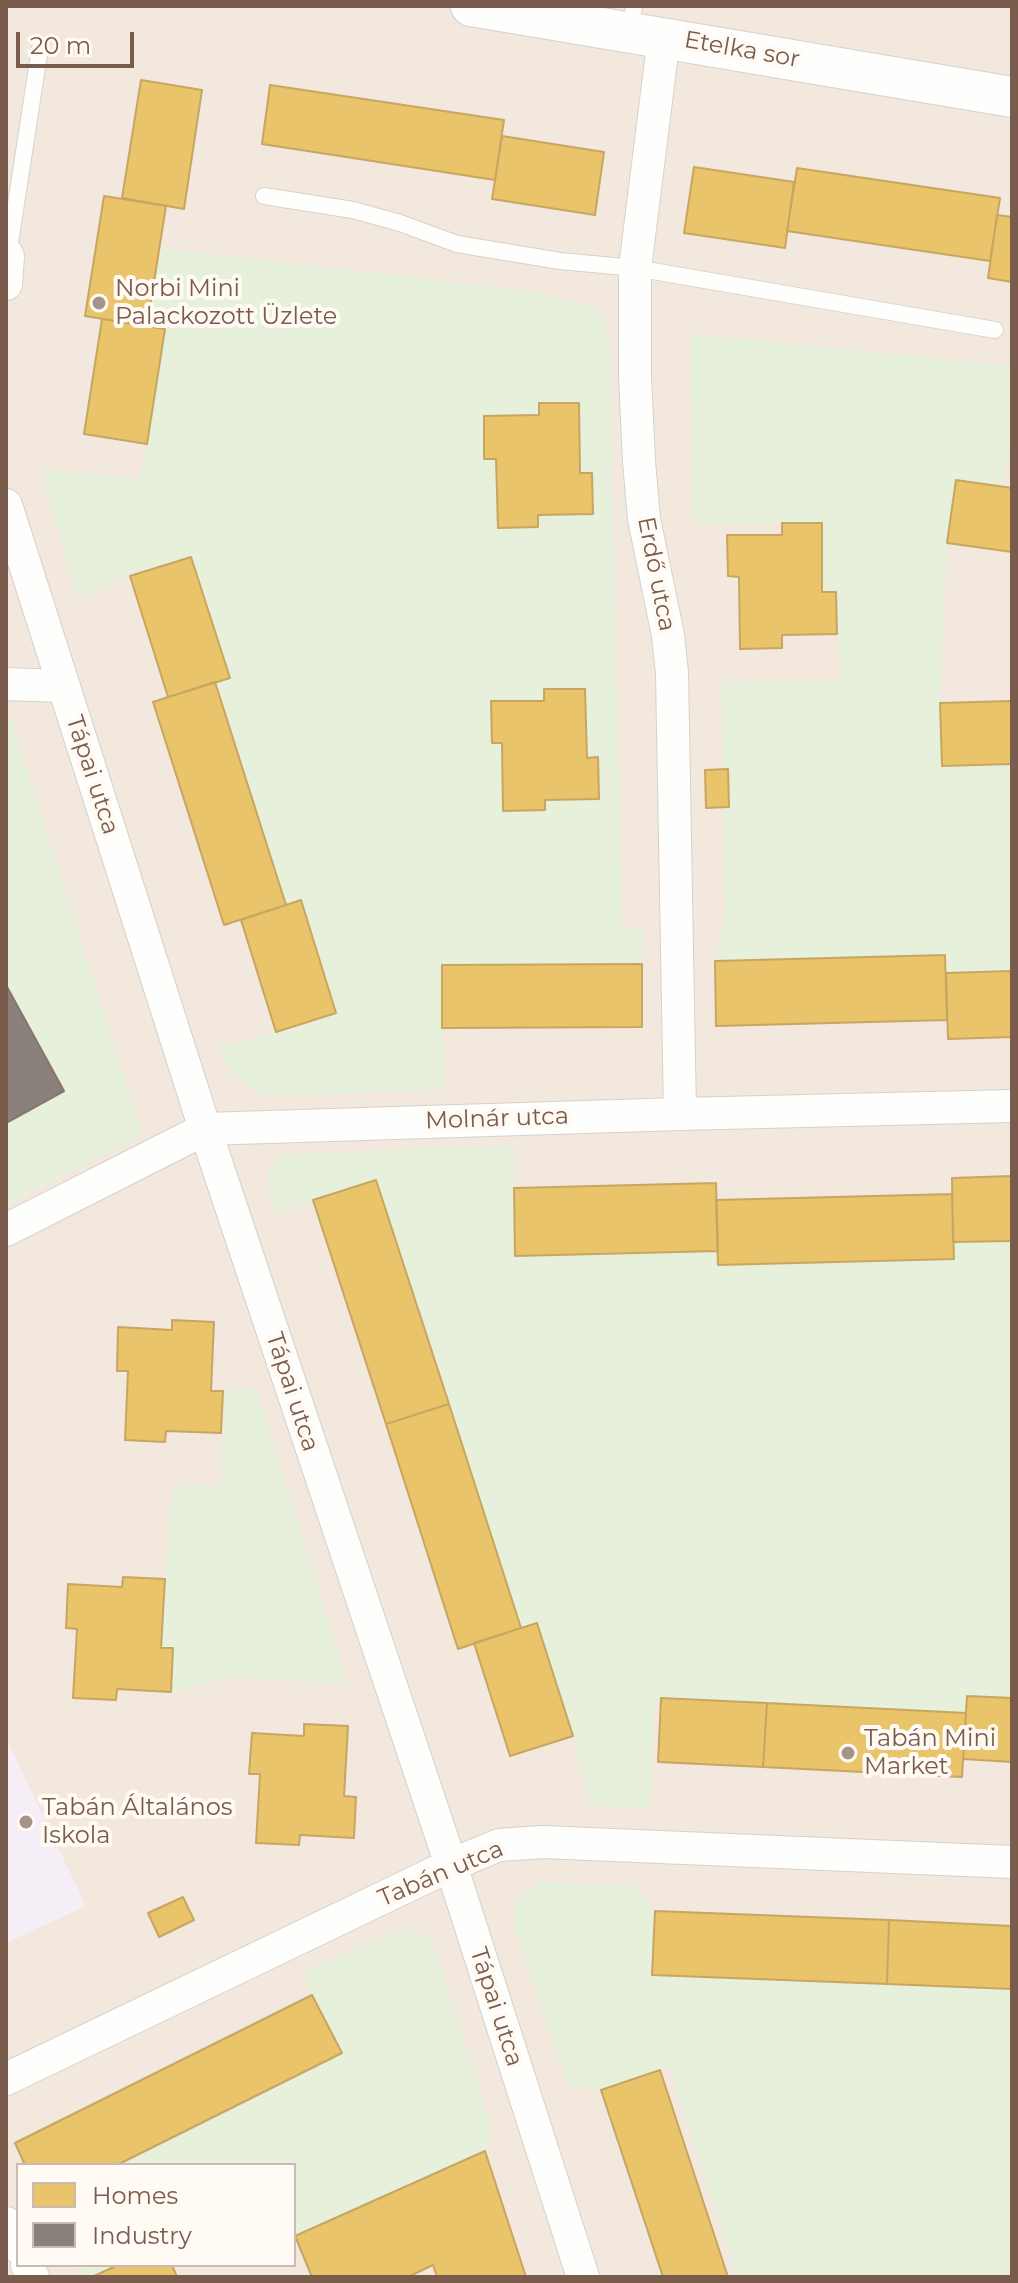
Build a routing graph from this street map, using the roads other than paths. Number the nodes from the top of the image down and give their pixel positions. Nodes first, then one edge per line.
1 (471, 6) edge
2 (643, 25) edge
3 (40, 48) dead end
4 (1012, 97) edge
5 (264, 196) dead end
6 (7, 262) edge
7 (635, 268) junction
8 (995, 330) dead end
9 (6, 505) edge
10 (6, 684) edge
11 (64, 686) junction
12 (1012, 1106) edge
13 (680, 1114) junction
14 (205, 1129) junction
15 (6, 1230) edge
16 (1012, 1862) edge
17 (451, 1865) junction
18 (6, 2079) edge
19 (6, 2223) edge
20 (16, 2243) edge
21 (583, 2277) edge

1 - 2 street, Etelka sor
2 - 4 street, Etelka sor
2 - 7 street, Erdő utca
3 - 6 lane
5 - 7 lane
7 - 8 lane
7 - 13 street, Erdő utca
9 - 11 street, Tápai utca
10 - 11 street
11 - 14 street, Tápai utca
12 - 13 street, Molnár utca
13 - 14 street, Molnár utca
14 - 15 street, Molnár utca
14 - 17 street, Tápai utca
16 - 17 street, Tabán utca
17 - 18 street, Tabán utca
17 - 21 street, Tápai utca
19 - 20 street

